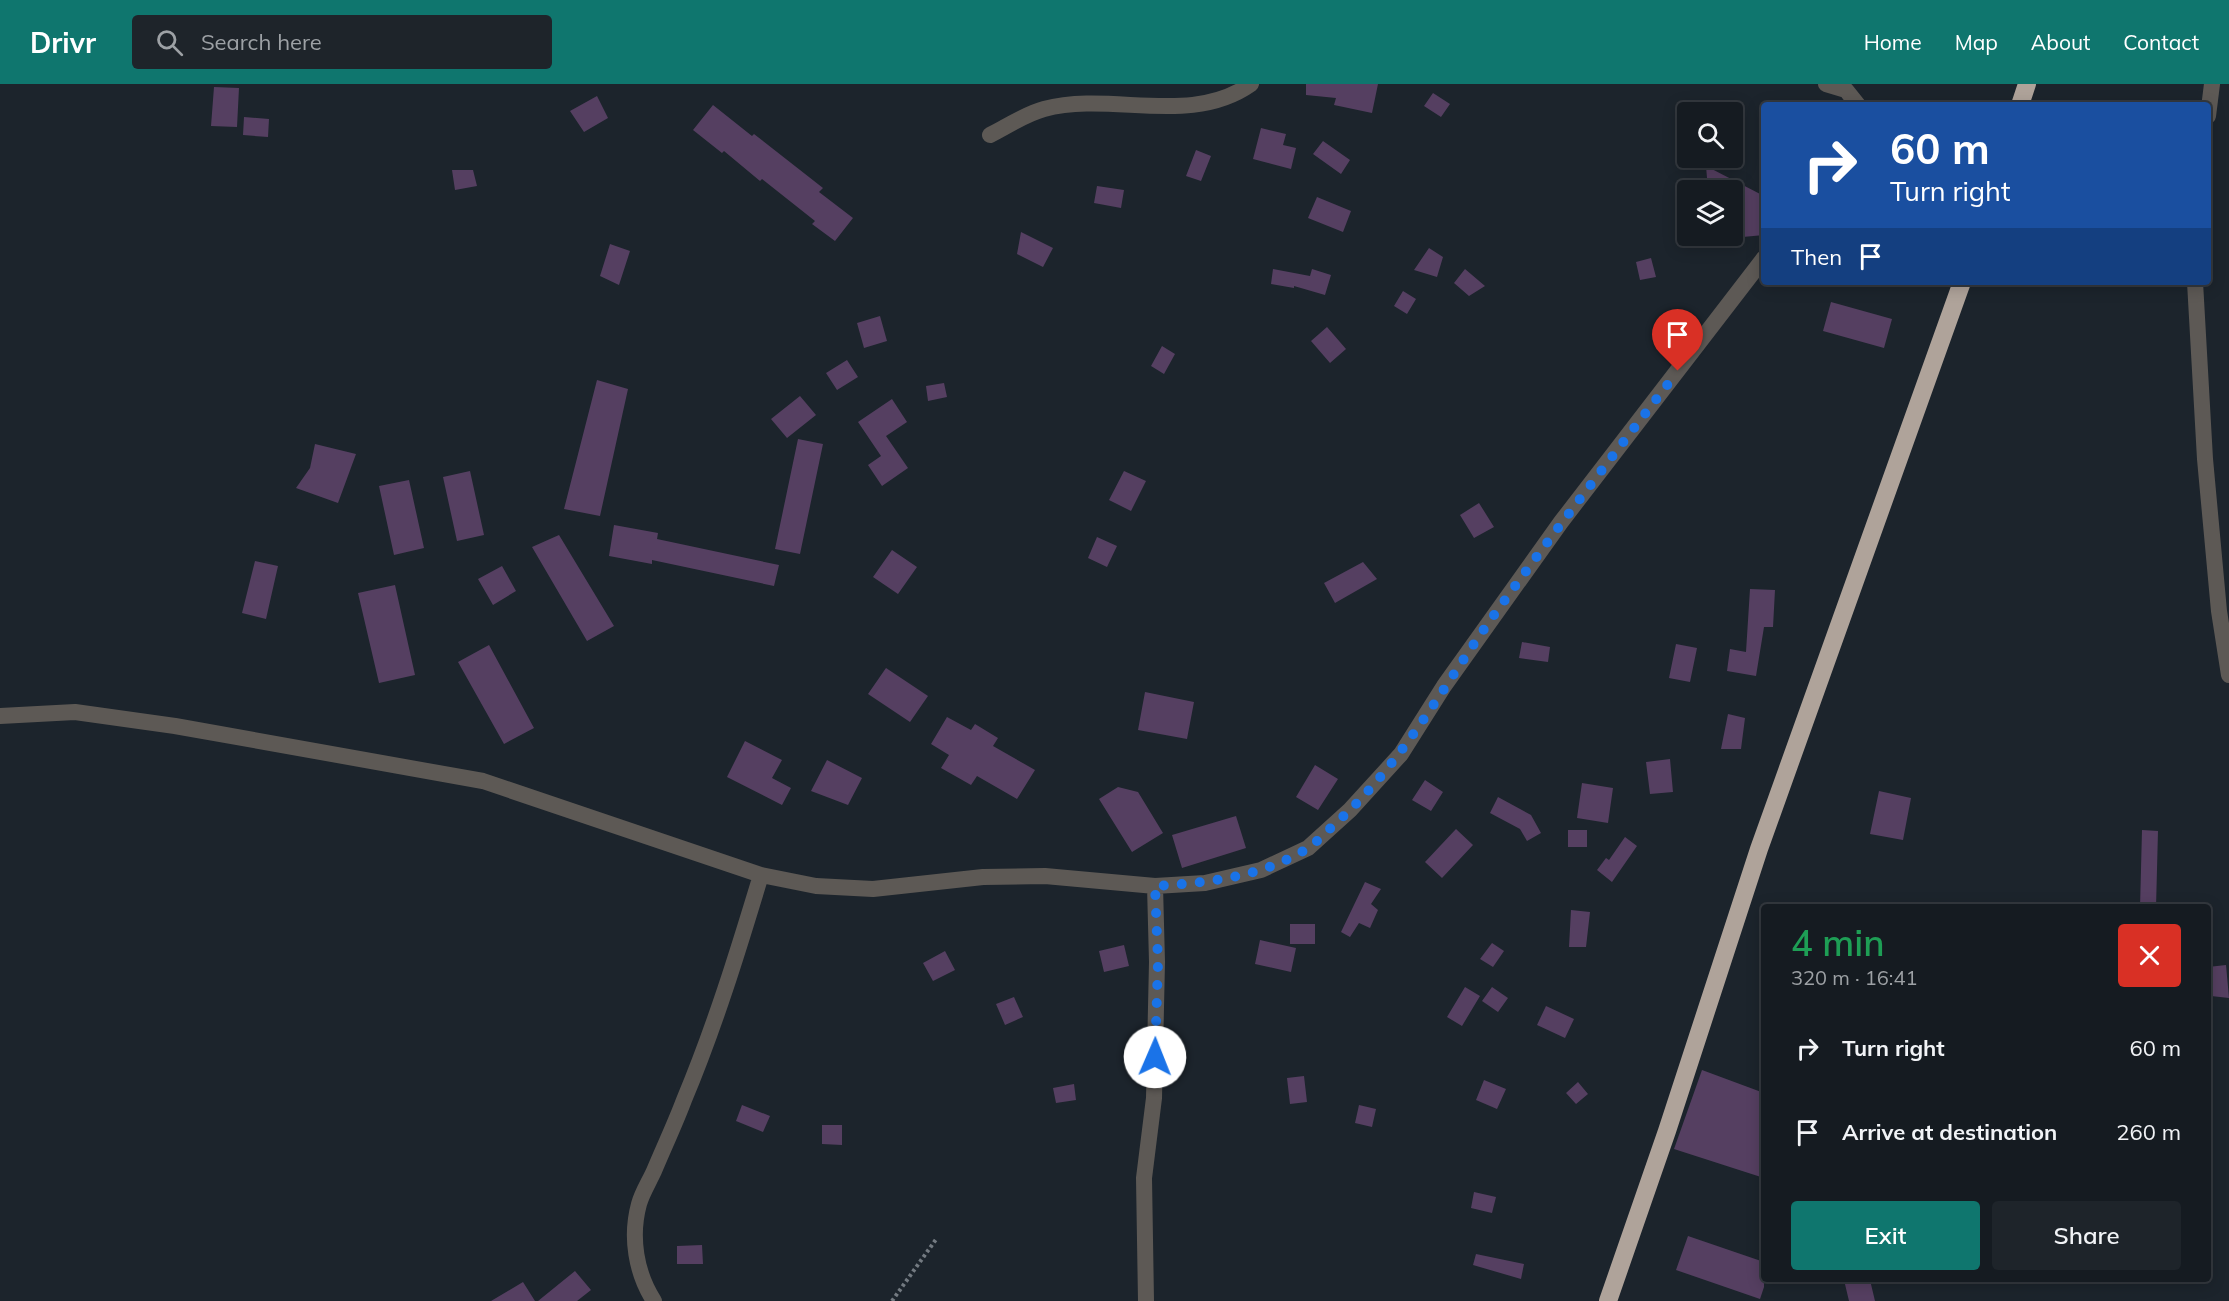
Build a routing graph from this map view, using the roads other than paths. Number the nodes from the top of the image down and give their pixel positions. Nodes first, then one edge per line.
1 (1251, 84) edge
2 (1826, 84) edge
3 (2027, 84) edge
4 (2212, 84) edge
5 (1856, 102) edge
6 (2021, 102) edge
7 (2210, 102) edge
8 (990, 135) dead end
9 (1761, 262) edge
10 (1961, 285) edge
11 (2195, 285) edge
12 (2229, 675) edge
13 (0, 716) edge
14 (760, 875) junction
15 (1155, 886) junction
16 (654, 1301) edge
17 (1146, 1301) edge
18 (1608, 1301) edge

1 - 8 street
2 - 5 street
3 - 6 highway
4 - 7 street
9 - 15 street
10 - 18 highway
11 - 12 street
13 - 14 street
14 - 15 street
14 - 16 street
15 - 17 street

